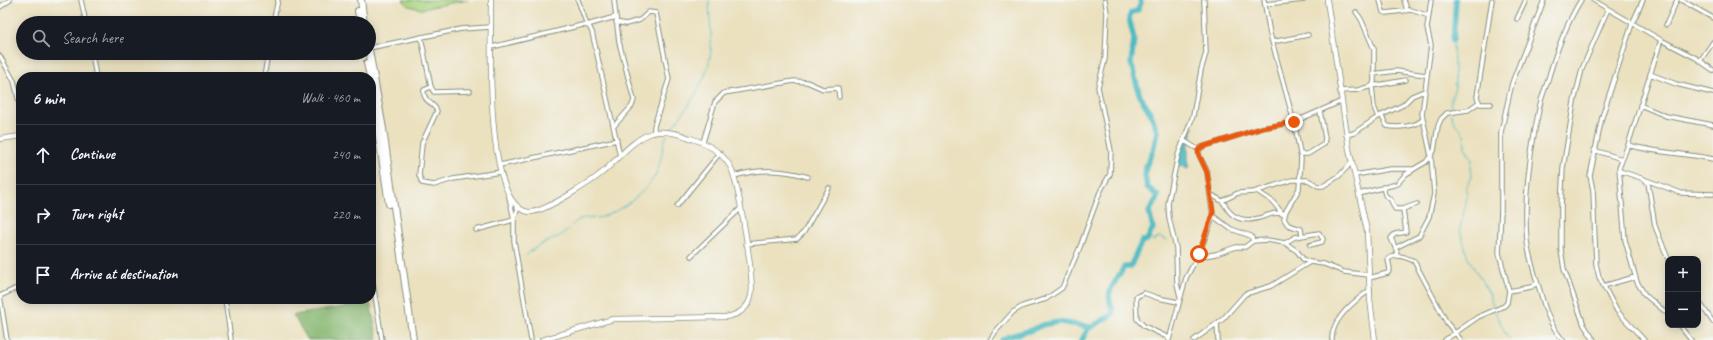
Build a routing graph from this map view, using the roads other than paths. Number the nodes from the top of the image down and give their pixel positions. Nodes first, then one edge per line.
1 (10, 0) edge
2 (81, 0) edge
3 (278, 0) edge
4 (357, 0) edge
5 (361, 0) edge
6 (491, 0) edge
7 (578, 0) edge
8 (614, 0) edge
9 (1105, 0) edge
10 (1204, 0) edge
11 (1304, 0) edge
12 (1327, 0) edge
13 (1380, 0) edge
14 (1404, 0) edge
15 (1431, 0) edge
16 (1492, 0) edge
17 (1526, 0) edge
18 (1544, 0) edge
19 (1581, 0) edge
20 (1593, 0) edge
21 (1643, 0) edge
22 (1677, 0) edge
23 (1681, 0) edge
24 (1265, 2) edge
25 (0, 7) edge
26 (1608, 9) junction
27 (1407, 10) junction
28 (1356, 12) dead end
29 (84, 16) edge
30 (275, 16) edge
31 (359, 16) edge
32 (363, 16) edge
33 (1429, 16) junction
34 (615, 17) junction
35 (1713, 18) edge
36 (1517, 19) dead end
37 (616, 22) junction
38 (587, 24) junction
39 (1632, 24) junction
40 (1666, 25) dead end
41 (491, 27) junction
42 (1308, 35) dead end
43 (421, 37) junction
44 (1661, 40) junction
45 (1272, 42) junction
46 (1713, 42) edge
47 (492, 46) junction
48 (376, 47) edge
49 (0, 56) edge
50 (93, 60) edge
51 (267, 60) edge
52 (367, 60) edge
53 (370, 60) edge
54 (1700, 61) junction
55 (1713, 70) edge
56 (95, 72) edge
57 (265, 72) edge
58 (369, 72) edge
59 (371, 72) edge
60 (1374, 74) junction
61 (1650, 74) junction
62 (1426, 75) junction
63 (1406, 80) dead end
64 (1372, 86) junction
65 (431, 87) junction
66 (16, 89) edge
67 (470, 91) dead end
68 (1340, 91) junction
69 (1424, 91) junction
70 (1713, 93) edge
71 (839, 97) dead end
72 (1342, 102) junction
73 (1478, 103) junction
74 (1491, 104) dead end
75 (1640, 105) junction
76 (1320, 110) junction
77 (1379, 116) junction
78 (1423, 119) junction
79 (376, 120) edge
80 (1294, 122) junction
81 (1713, 125) edge
82 (614, 126) junction
83 (377, 130) edge
84 (654, 133) junction
85 (1346, 135) junction
86 (16, 137) edge
87 (0, 139) edge
88 (617, 140) junction
89 (1183, 140) junction
90 (703, 142) junction
91 (1628, 145) junction
92 (1198, 150) junction
93 (1594, 150) junction
94 (720, 153) junction
95 (1301, 154) junction
96 (620, 156) junction
97 (1431, 156) junction
98 (1622, 159) junction
99 (1713, 159) edge
100 (1351, 163) junction
101 (500, 165) junction
102 (1414, 170) junction
103 (1620, 171) junction
104 (501, 172) junction
105 (734, 176) junction
106 (1355, 176) junction
107 (808, 177) dead end
108 (1644, 179) junction
109 (1300, 181) junction
110 (1383, 187) junction
111 (829, 188) dead end
112 (1258, 191) junction
113 (1210, 194) junction
114 (1359, 194) junction
115 (1713, 194) edge
116 (508, 197) junction
117 (1222, 200) junction
118 (1417, 204) dead end
119 (677, 206) dead end
120 (518, 208) junction
121 (740, 209) junction
122 (1403, 209) junction
123 (1284, 215) junction
124 (1213, 216) junction
125 (514, 219) junction
126 (476, 230) dead end
127 (1302, 235) junction
128 (1253, 241) junction
129 (1285, 243) junction
130 (746, 244) junction
131 (1310, 245) dead end
132 (1395, 248) junction
133 (1396, 255) junction
134 (692, 256) dead end
135 (1667, 256) edge
136 (1198, 257) junction
137 (1310, 262) junction
138 (1369, 276) junction
139 (1635, 277) junction
140 (1537, 283) junction
141 (1603, 286) junction
142 (16, 288) edge
143 (1370, 290) junction
144 (1509, 291) junction
145 (0, 296) edge
146 (1180, 296) junction
147 (376, 302) edge
148 (1178, 302) junction
149 (226, 304) edge
150 (1701, 304) edge
151 (1665, 311) edge
152 (1713, 322) edge
153 (1217, 324) junction
154 (1681, 328) edge
155 (1201, 334) junction
156 (1455, 334) junction
157 (1168, 339) edge
158 (8, 340) edge
159 (231, 340) edge
160 (382, 340) edge
161 (409, 340) edge
162 (413, 340) edge
163 (530, 340) edge
164 (542, 340) edge
165 (990, 340) edge
166 (1194, 340) edge
167 (1199, 340) edge
168 (1218, 340) edge
169 (1332, 340) edge
170 (1375, 340) edge
171 (1445, 340) edge
172 (1461, 340) edge
173 (1562, 340) edge
174 (1594, 340) edge
175 (1644, 340) edge
176 (1691, 340) edge

1 - 25 street
2 - 29 street
3 - 30 street
4 - 31 highway
5 - 32 highway
6 - 41 street
7 - 38 street
8 - 34 street
9 - 165 street
10 - 89 street
11 - 24 street
12 - 68 street
13 - 27 street
14 - 27 street
15 - 33 street
16 - 73 street
17 - 36 street
18 - 144 street
19 - 140 street
20 - 26 street
21 - 39 street
22 - 40 street
23 - 35 street
24 - 45 street
26 - 39 street
26 - 174 street
27 - 33 street
28 - 60 street
33 - 62 street
34 - 37 street
34 - 38 street
37 - 82 street
37 - 84 street
38 - 47 street
38 - 82 street
39 - 44 street
39 - 93 street
41 - 43 street
41 - 47 street
42 - 45 street
43 - 48 street
43 - 65 street
44 - 54 street
44 - 61 street
45 - 80 street
46 - 54 street
47 - 101 street
49 - 66 street
50 - 56 street
51 - 57 street
52 - 58 highway
53 - 59 highway
54 - 55 street
60 - 62 street
60 - 64 street
61 - 70 street
61 - 75 street
62 - 69 street
63 - 64 street
64 - 68 street
64 - 77 street
65 - 67 street
65 - 104 street
68 - 72 street
69 - 77 street
69 - 78 street
71 - 90 street
72 - 76 street
72 - 85 street
73 - 74 street
73 - 97 street
75 - 81 street
75 - 91 street
76 - 80 street
76 - 95 street
77 - 78 street
77 - 85 street
78 - 97 street
79 - 83 highway
80 - 92 street
80 - 95 street
82 - 88 street
83 - 161 highway
83 - 162 highway
84 - 90 street
84 - 96 street
85 - 100 street
86 - 87 street
88 - 96 street
88 - 101 street
89 - 92 street
89 - 146 street
90 - 94 street
91 - 98 street
91 - 99 street
92 - 113 street
93 - 98 street
93 - 141 street
94 - 105 street
94 - 119 street
95 - 109 street
96 - 120 street
97 - 102 street
97 - 132 street
98 - 103 street
100 - 106 street
100 - 109 street
101 - 104 street
102 - 106 street
102 - 110 street
103 - 108 street
103 - 139 street
104 - 116 street
105 - 107 street
105 - 121 street
106 - 114 street
108 - 115 street
108 - 135 street
109 - 112 street
109 - 123 street
110 - 114 street
110 - 122 street
111 - 130 street
112 - 117 street
112 - 123 street
113 - 117 street
113 - 124 street
114 - 138 street
116 - 120 street
116 - 125 street
117 - 123 street
118 - 122 street
120 - 125 street
121 - 130 street
121 - 134 street
122 - 132 street
123 - 127 street
124 - 128 street
124 - 136 street
125 - 126 street
125 - 163 street
127 - 129 street
127 - 131 street
128 - 129 street
128 - 136 street
129 - 137 street
130 - 164 street
132 - 133 street
133 - 138 street
133 - 156 street
136 - 146 street
137 - 138 street
137 - 153 street
138 - 143 street
139 - 141 street
139 - 151 street
140 - 144 street
140 - 173 street
141 - 175 street
142 - 145 street
143 - 169 street
143 - 170 street
144 - 156 street
145 - 158 street
146 - 148 street
147 - 160 street
148 - 157 street
148 - 157 street
149 - 159 street
150 - 152 street
153 - 155 street
153 - 168 street
154 - 176 street
155 - 166 street
155 - 167 street
156 - 171 street
156 - 172 street

